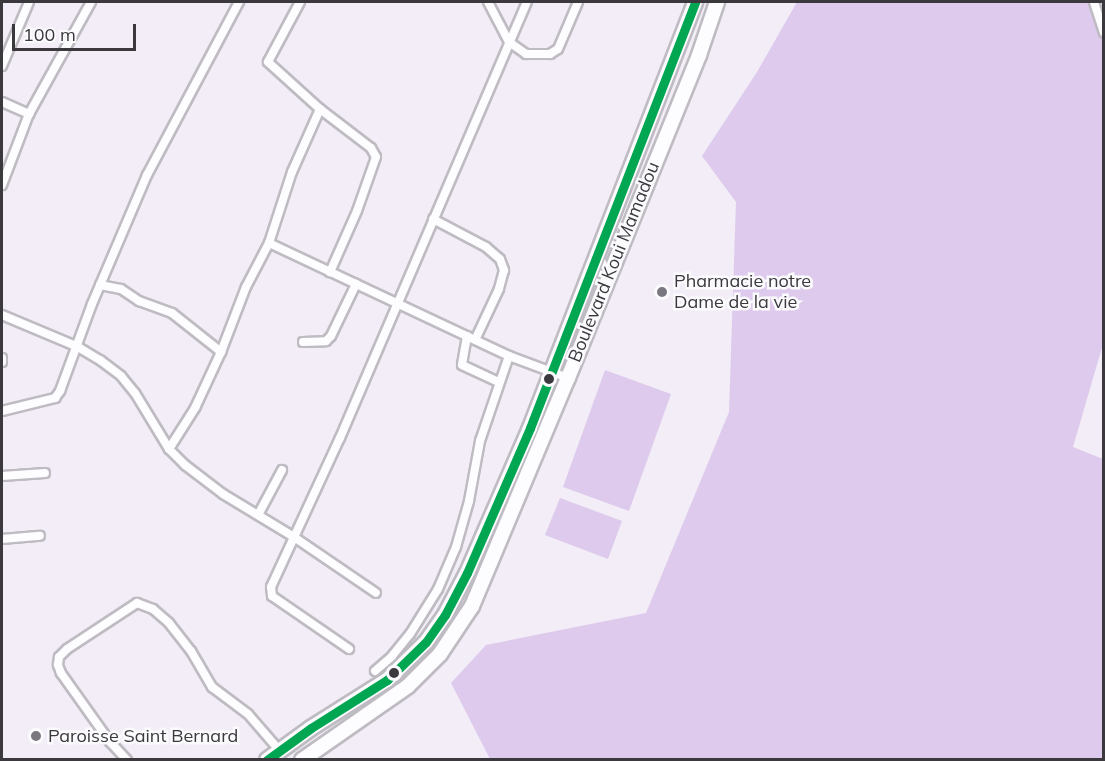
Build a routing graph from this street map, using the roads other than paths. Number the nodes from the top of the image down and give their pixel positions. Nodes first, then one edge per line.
1 (29, 2) edge
2 (92, 2) edge
3 (239, 2) edge
4 (300, 2) edge
5 (488, 2) edge
6 (527, 2) edge
7 (578, 2) edge
8 (695, 2) edge
9 (717, 2) edge
10 (1094, 2) edge
11 (1104, 32) edge
12 (509, 42) junction
13 (2, 66) edge
14 (2, 102) edge
15 (320, 109) junction
16 (29, 114) junction
17 (2, 185) edge
18 (433, 219) junction
19 (269, 243) junction
20 (330, 272) junction
21 (356, 284) junction
22 (100, 285) junction
23 (397, 304) junction
24 (2, 315) edge
25 (471, 338) junction
26 (303, 342) dead end
27 (78, 347) junction
28 (221, 352) junction
29 (508, 356) junction
30 (550, 372) junction
31 (568, 378) junction
32 (498, 382) junction
33 (2, 411) edge
34 (169, 449) junction
35 (282, 470) dead end
36 (45, 473) dead end
37 (2, 476) edge
38 (258, 515) junction
39 (40, 536) dead end
40 (294, 537) junction
41 (2, 539) edge
42 (376, 593) dead end
43 (350, 649) dead end
44 (375, 671) dead end
45 (280, 751) junction
46 (127, 759) edge
47 (267, 759) edge
48 (302, 759) edge

1 - 13 street
2 - 16 street
3 - 22 street
4 - 15 street
5 - 12 street
6 - 12 street
7 - 12 street
8 - 30 main road, Boulevard Koui Mamadou
9 - 31 main road, Boulevard Koui Mamadou
10 - 11 street
12 - 18 street
14 - 16 street
15 - 19 street
15 - 20 street
16 - 17 street
18 - 23 street
18 - 25 street
19 - 20 street
19 - 28 street
20 - 21 street
21 - 23 street
21 - 26 street
22 - 27 street
22 - 28 street
23 - 25 street
23 - 40 street
24 - 27 street
25 - 29 street
25 - 32 street
27 - 33 street
27 - 34 street
28 - 34 street
29 - 30 street
29 - 32 street
30 - 31 street
30 - 45 main road, Boulevard Koui Mamadou
31 - 48 main road, Boulevard Koui Mamadou
32 - 44 street
34 - 38 street
35 - 38 street
36 - 37 street
38 - 40 street
39 - 41 street
40 - 42 street
40 - 43 street
45 - 46 street
45 - 47 main road, Boulevard Koui Mamadou

